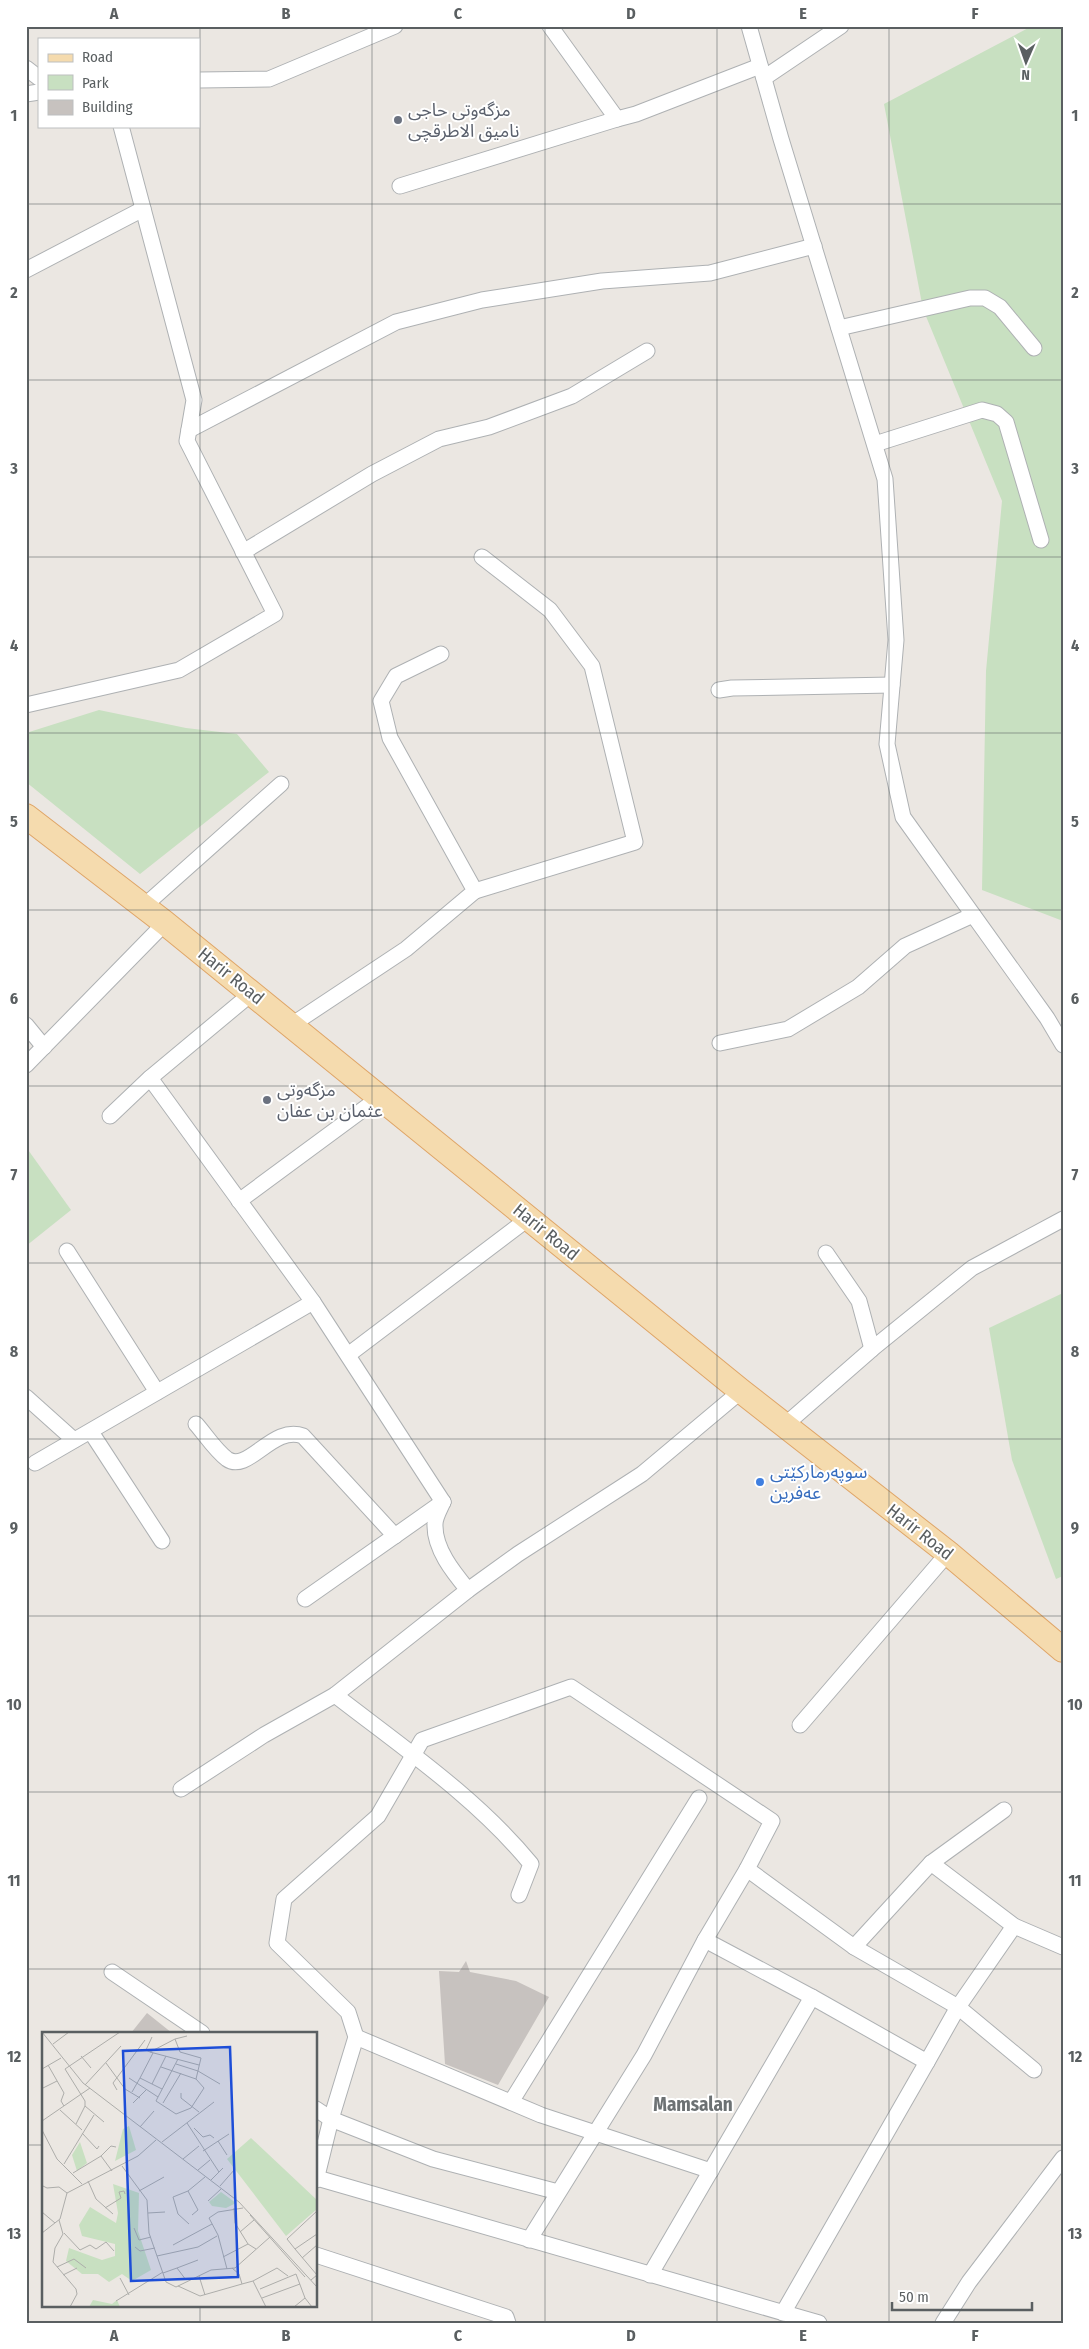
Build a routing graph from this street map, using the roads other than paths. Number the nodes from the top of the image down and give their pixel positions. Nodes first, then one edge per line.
1 (395, 26) edge
2 (550, 26) edge
3 (749, 26) edge
4 (841, 26) edge
5 (26, 68) edge
6 (762, 72) junction
7 (38, 77) edge
8 (200, 80) edge
9 (617, 119) junction
10 (122, 128) edge
11 (400, 186) dead end
12 (143, 209) junction
13 (814, 246) junction
14 (26, 270) edge
15 (839, 328) junction
16 (1034, 348) dead end
17 (647, 351) dead end
18 (189, 430) junction
19 (874, 444) junction
20 (1041, 540) dead end
21 (244, 552) junction
22 (482, 557) dead end
23 (441, 654) dead end
24 (892, 685) junction
25 (719, 690) dead end
26 (26, 705) edge
27 (281, 784) dead end
28 (26, 816) edge
29 (474, 891) junction
30 (143, 907) junction
31 (973, 915) junction
32 (165, 923) junction
33 (252, 993) junction
34 (26, 1025) edge
35 (295, 1028) junction
36 (720, 1043) dead end
37 (1063, 1044) edge
38 (44, 1047) junction
39 (26, 1064) edge
40 (150, 1078) junction
41 (380, 1097) junction
42 (110, 1116) dead end
43 (239, 1201) junction
44 (529, 1218) junction
45 (1063, 1219) edge
46 (67, 1251) dead end
47 (826, 1253) dead end
48 (314, 1302) junction
49 (872, 1349) junction
50 (348, 1355) junction
51 (741, 1391) junction
52 (157, 1392) junction
53 (26, 1398) edge
54 (196, 1424) dead end
55 (785, 1425) junction
56 (91, 1432) junction
57 (74, 1440) junction
58 (35, 1463) dead end
59 (443, 1502) junction
60 (395, 1536) junction
61 (162, 1540) dead end
62 (948, 1553) junction
63 (468, 1590) junction
64 (305, 1599) dead end
65 (1063, 1650) edge
66 (335, 1695) junction
67 (800, 1725) dead end
68 (413, 1756) junction
69 (181, 1789) dead end
70 (699, 1798) dead end
71 (1004, 1810) dead end
72 (932, 1863) junction
73 (747, 1869) junction
74 (519, 1895) dead end
75 (1014, 1926) junction
76 (706, 1940) junction
77 (854, 1947) junction
78 (1063, 1947) edge
79 (112, 1972) dead end
80 (812, 1997) junction
81 (958, 2007) junction
82 (201, 2032) edge
83 (356, 2037) junction
84 (926, 2062) junction
85 (1034, 2070) dead end
86 (511, 2102) junction
87 (318, 2110) edge
88 (331, 2118) junction
89 (597, 2133) junction
90 (1063, 2158) edge
91 (318, 2171) edge
92 (711, 2171) junction
93 (318, 2180) edge
94 (558, 2192) junction
95 (529, 2240) junction
96 (318, 2256) edge
97 (650, 2275) junction
98 (783, 2313) junction
99 (508, 2323) edge
100 (818, 2323) edge
101 (943, 2323) edge

1 - 8 street
2 - 9 street
3 - 6 street
4 - 6 street
5 - 7 street
6 - 9 street
6 - 13 street
9 - 11 street
10 - 12 street
12 - 14 street
12 - 18 street
13 - 15 street
13 - 18 street
15 - 16 street
15 - 19 street
17 - 21 street
18 - 21 street
19 - 20 street
19 - 24 street
21 - 26 street
22 - 29 street
23 - 29 street
24 - 25 street
24 - 31 street
27 - 30 street
28 - 30 main road, Harir Road
29 - 35 street
30 - 32 main road, Harir Road
31 - 36 street
31 - 37 street
32 - 33 main road, Harir Road
32 - 38 street
33 - 35 main road, Harir Road
33 - 40 street
34 - 38 street
35 - 41 main road, Harir Road
38 - 39 street
40 - 42 street
40 - 43 street
41 - 43 street
41 - 44 main road, Harir Road
43 - 48 street
44 - 50 street
44 - 51 main road, Harir Road
45 - 49 street
46 - 52 street
47 - 49 street
48 - 50 street
48 - 52 street
49 - 55 street
50 - 59 street
51 - 55 main road, Harir Road
51 - 63 street
52 - 56 street
53 - 57 street
54 - 60 street
55 - 62 main road, Harir Road
56 - 57 street
56 - 61 street
57 - 58 street
59 - 60 street
59 - 63 street
60 - 64 street
62 - 65 main road, Harir Road
62 - 67 street
63 - 66 street
66 - 68 street
66 - 69 street
68 - 73 street
68 - 74 street
68 - 83 street
70 - 86 street
71 - 72 street
72 - 75 street
72 - 77 street
73 - 76 street
73 - 77 street
75 - 78 street
75 - 81 street
76 - 80 street
76 - 89 street
77 - 81 street
79 - 82 street
80 - 84 street
80 - 92 street
81 - 84 street
81 - 85 street
83 - 86 street
83 - 88 street
84 - 98 street
86 - 89 street
87 - 88 street
88 - 91 street
88 - 94 street
89 - 92 street
89 - 94 street
90 - 101 street
92 - 97 street
93 - 95 street
94 - 95 street
95 - 97 street
96 - 99 street
97 - 98 street
98 - 100 street

